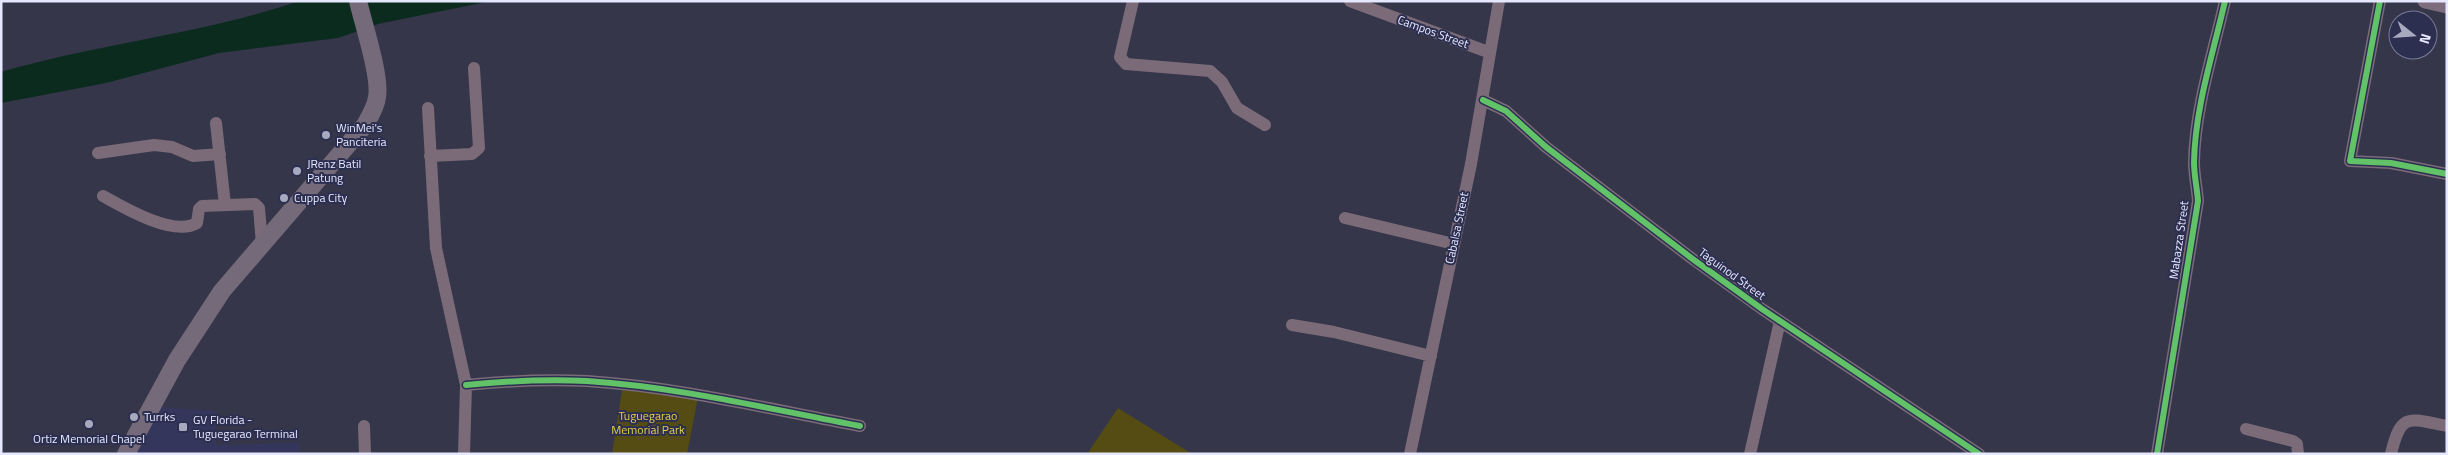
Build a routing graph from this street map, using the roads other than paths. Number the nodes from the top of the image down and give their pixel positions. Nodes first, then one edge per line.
1 (358, 1) edge
2 (1133, 1) edge
3 (1350, 1) edge
4 (1498, 1) edge
5 (2225, 1) edge
6 (2380, 1) edge
7 (2425, 1) edge
8 (2447, 6) edge
9 (1488, 52) junction
10 (474, 68) dead end
11 (1483, 100) junction
12 (428, 108) dead end
13 (216, 123) dead end
14 (1265, 125) dead end
15 (98, 153) dead end
16 (220, 154) junction
17 (430, 156) junction
18 (2447, 174) edge
19 (103, 196) dead end
20 (225, 204) junction
21 (1345, 218) dead end
22 (262, 244) junction
23 (1454, 244) junction
24 (1780, 321) junction
25 (1292, 325) dead end
26 (1430, 356) junction
27 (466, 385) junction
28 (364, 426) dead end
29 (860, 426) dead end
30 (2447, 426) edge
31 (2246, 430) dead end
32 (126, 454) edge
33 (364, 454) edge
34 (464, 454) edge
35 (1410, 454) edge
36 (1750, 454) edge
37 (1979, 454) edge
38 (2157, 454) edge
39 (2298, 454) edge
40 (2390, 454) edge

1 - 22 highway
2 - 14 street
3 - 9 street, Campos Street
4 - 9 street, Cabalsa Street
5 - 38 street, Mabazza Street
6 - 18 street
7 - 8 main road
9 - 11 street, Cabalsa Street
10 - 17 street
11 - 23 street, Cabalsa Street
11 - 24 street, Taguinod Street
12 - 17 street
13 - 16 street
15 - 16 street
16 - 20 street
17 - 27 street
19 - 20 street
20 - 22 street
21 - 23 street
22 - 32 highway
23 - 26 street, Cabalsa Street
24 - 36 street
24 - 37 street, Taguinod Street
25 - 26 street
26 - 35 street, Cabalsa Street
27 - 29 street
27 - 34 street
28 - 33 street
30 - 40 street
31 - 39 street

